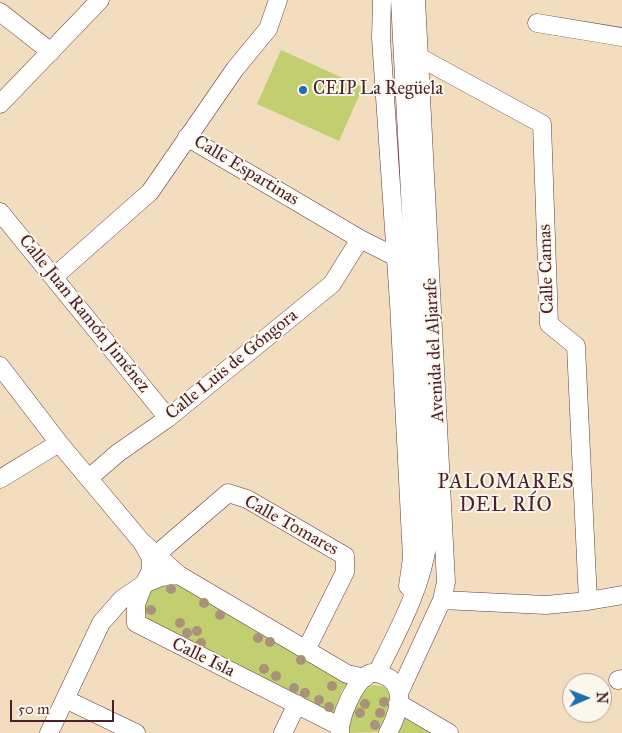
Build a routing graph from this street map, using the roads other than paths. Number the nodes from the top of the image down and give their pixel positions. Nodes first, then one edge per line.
1 (100, 0) edge
2 (278, 0) edge
3 (382, 0) edge
4 (400, 0) edge
5 (416, 0) edge
6 (0, 12) edge
7 (537, 23) dead end
8 (622, 37) edge
9 (51, 52) junction
10 (420, 57) junction
11 (0, 104) edge
12 (187, 137) junction
13 (0, 212) edge
14 (360, 239) junction
15 (396, 257) junction
16 (55, 276) junction
17 (0, 366) edge
18 (168, 418) junction
19 (59, 443) junction
20 (90, 478) junction
21 (0, 479) edge
22 (428, 540) junction
23 (141, 541) junction
24 (157, 554) junction
25 (179, 575) junction
26 (144, 584) junction
27 (622, 595) edge
28 (442, 600) junction
29 (588, 601) junction
30 (101, 623) junction
31 (136, 623) junction
32 (306, 650) junction
33 (370, 675) junction
34 (398, 692) junction
35 (65, 699) junction
36 (297, 704) junction
37 (340, 729) edge
38 (49, 733) edge
39 (136, 733) edge
40 (283, 733) edge
41 (388, 733) edge
42 (449, 733) edge

1 - 9 street
2 - 12 street, Calle Espartinas
3 - 15 street, Avenida del Aljarafe
4 - 22 street, Avenida del Aljarafe
5 - 10 street, Avenida del Aljarafe
6 - 9 street
7 - 8 street
9 - 11 street
10 - 28 street, Avenida del Aljarafe
10 - 29 street, Calle Camas
12 - 14 street, Calle Espartinas
12 - 16 street
13 - 16 street, Calle Juan Ramón Jiménez
14 - 15 street, Calle Espartinas
14 - 18 street, Calle Luis de Góngora
15 - 33 street, Avenida del Aljarafe
16 - 18 street, Calle Juan Ramón Jiménez
17 - 19 street
18 - 20 street, Calle Luis de Góngora
19 - 20 street
19 - 21 street
20 - 23 street
22 - 33 street, Avenida del Aljarafe
22 - 34 street, Avenida del Aljarafe
23 - 24 street
23 - 26 street
24 - 25 street
24 - 32 street, Calle Tomares
25 - 26 street
25 - 32 street
26 - 30 street
26 - 31 street
27 - 29 street
28 - 29 street
28 - 34 street, Avenida del Aljarafe
30 - 31 street
30 - 35 street
31 - 36 street, Calle Isla
32 - 33 street
33 - 34 street
33 - 37 street, Avenida del Aljarafe
34 - 41 street, Avenida del Aljarafe
34 - 42 street
35 - 38 street
35 - 39 street
36 - 37 street, Calle Isla
36 - 40 street

